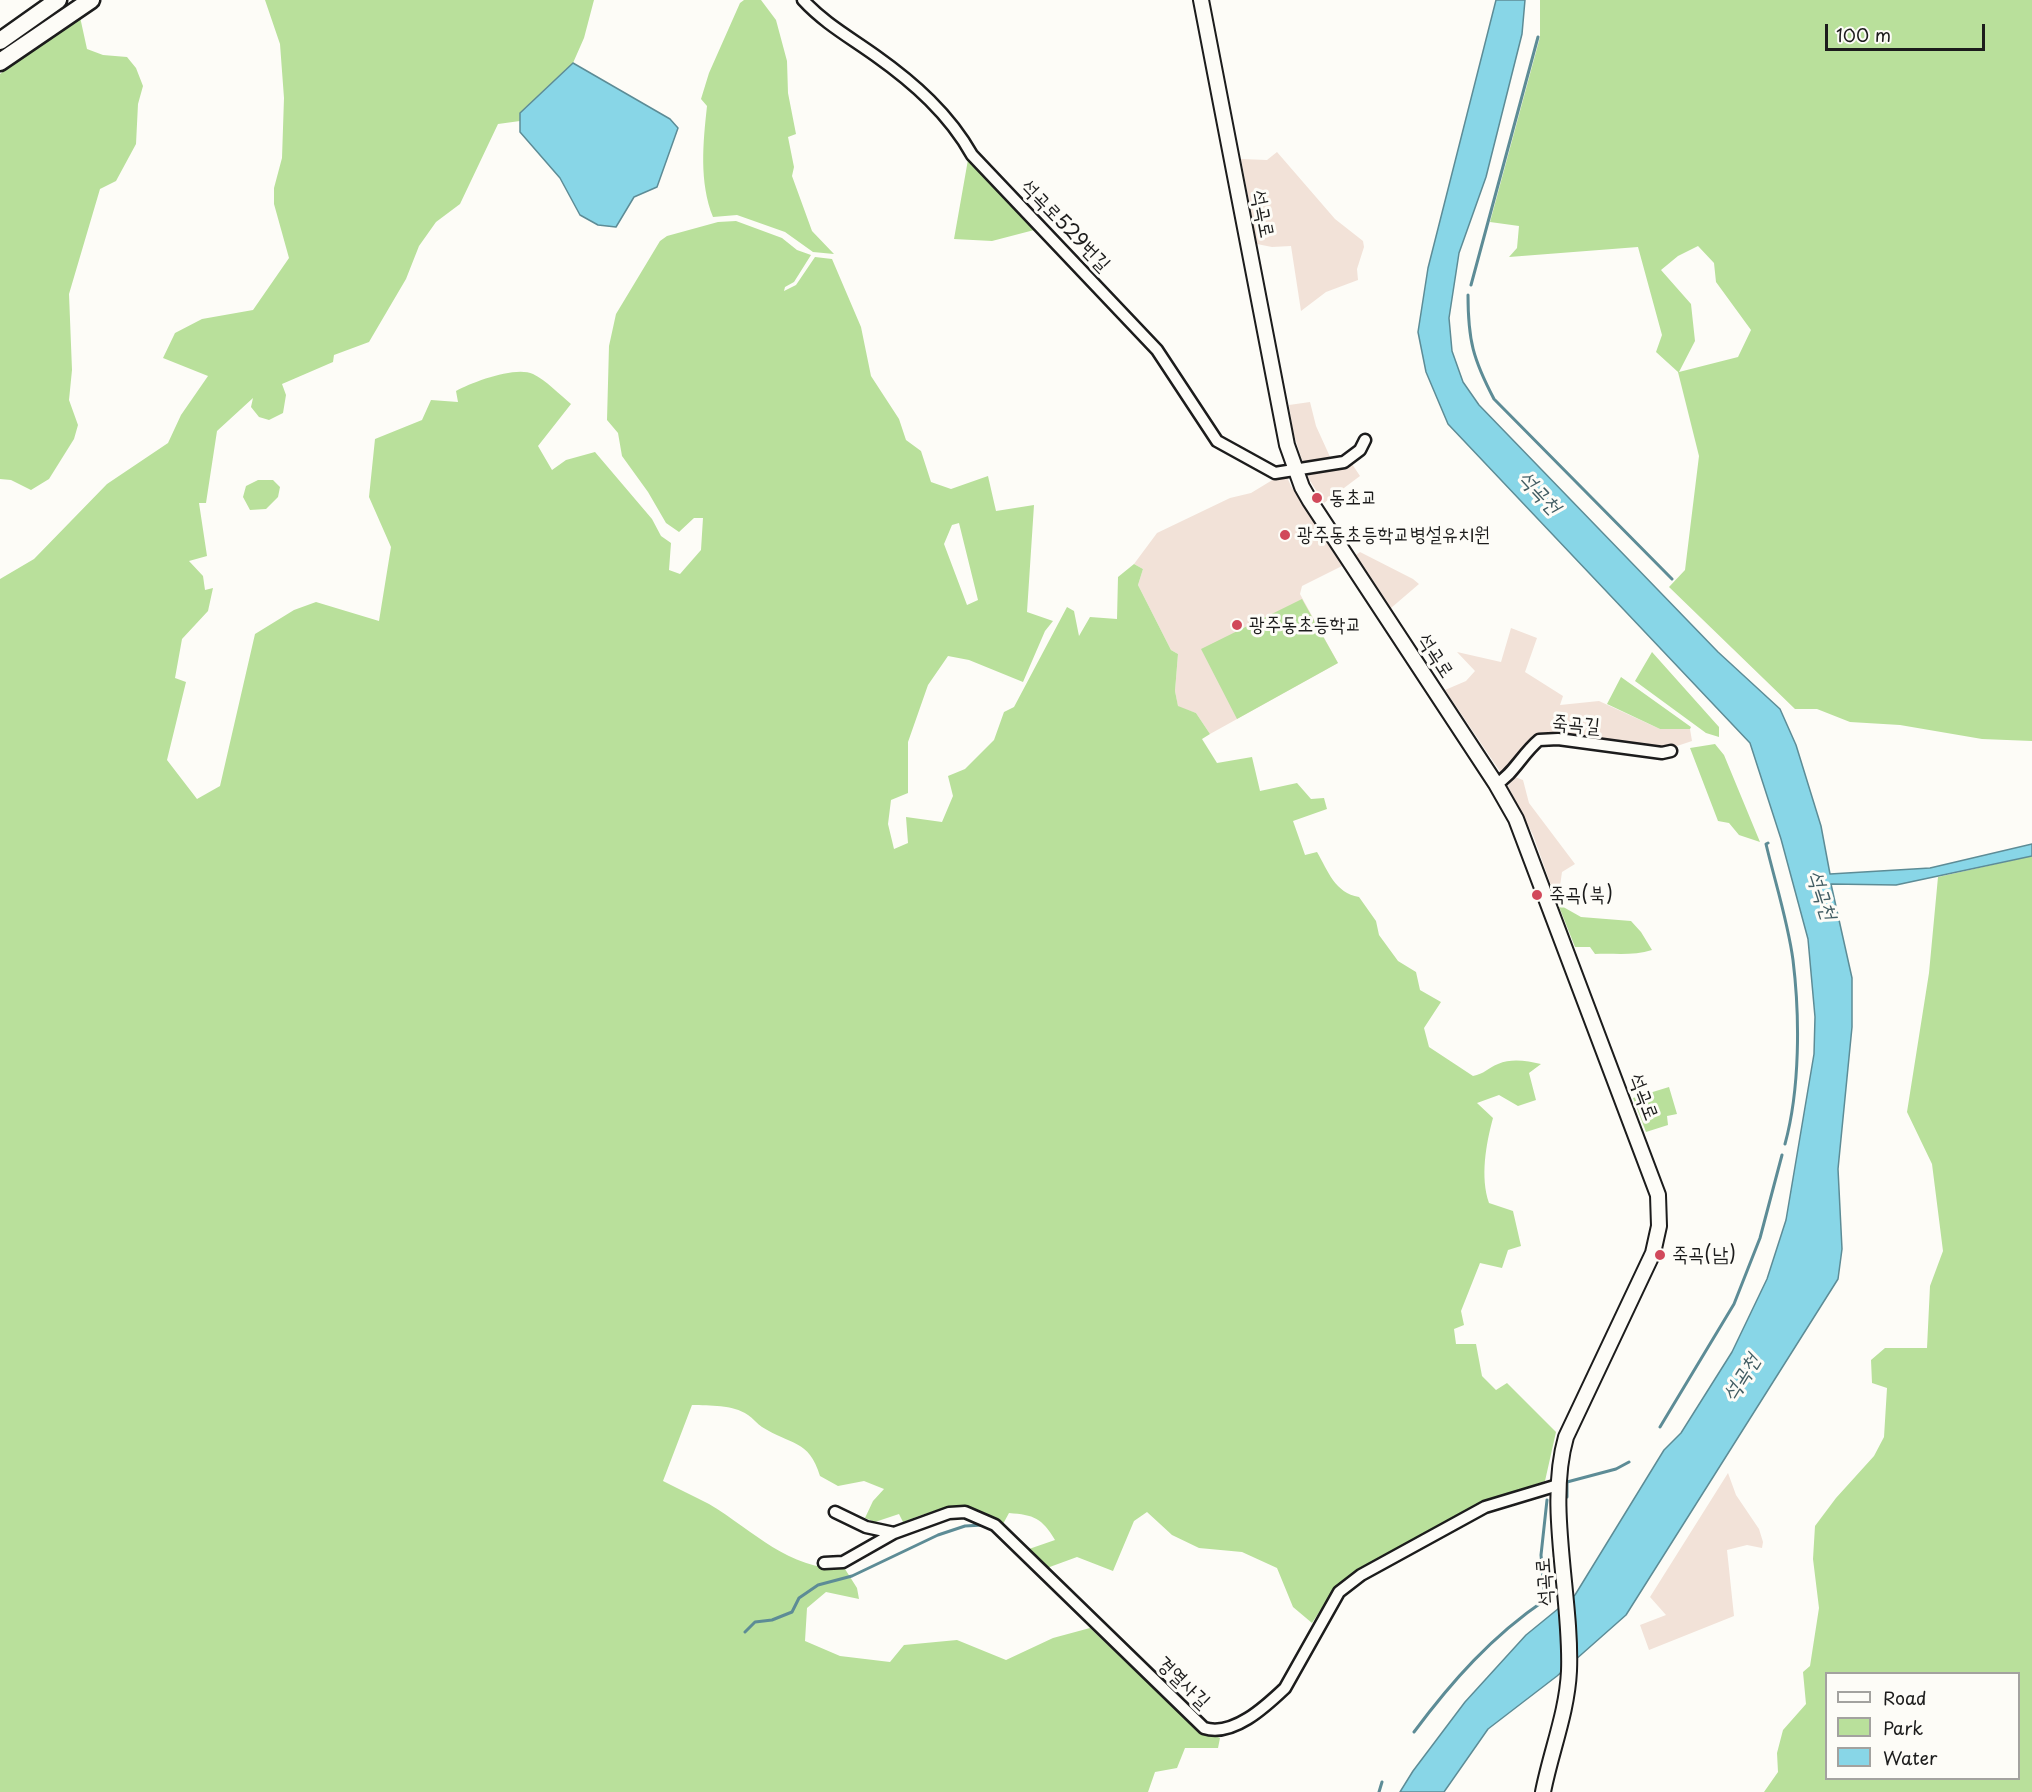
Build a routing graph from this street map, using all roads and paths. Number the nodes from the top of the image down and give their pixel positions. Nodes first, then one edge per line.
1 (58, 0) edge
2 (91, 0) edge
3 (803, 0) edge
4 (1201, 0) edge
5 (0, 41) edge
6 (0, 62) edge
7 (1365, 440) dead end
8 (1295, 471) junction
9 (1671, 751) dead end
10 (1496, 784) junction
11 (1558, 1485) junction
12 (835, 1512) dead end
13 (894, 1533) junction
14 (824, 1563) dead end
15 (1543, 1792) edge

1 - 5 main road
2 - 6 main road
3 - 8 street, 석곡로529번길
4 - 8 street, 석곡로
7 - 8 street
8 - 10 street, 석곡로
9 - 10 street, 죽곡길
10 - 11 street, 석곡로
11 - 13 street, 경열사길
11 - 15 street, 석곡로
12 - 13 street
13 - 14 street, 경열사길

